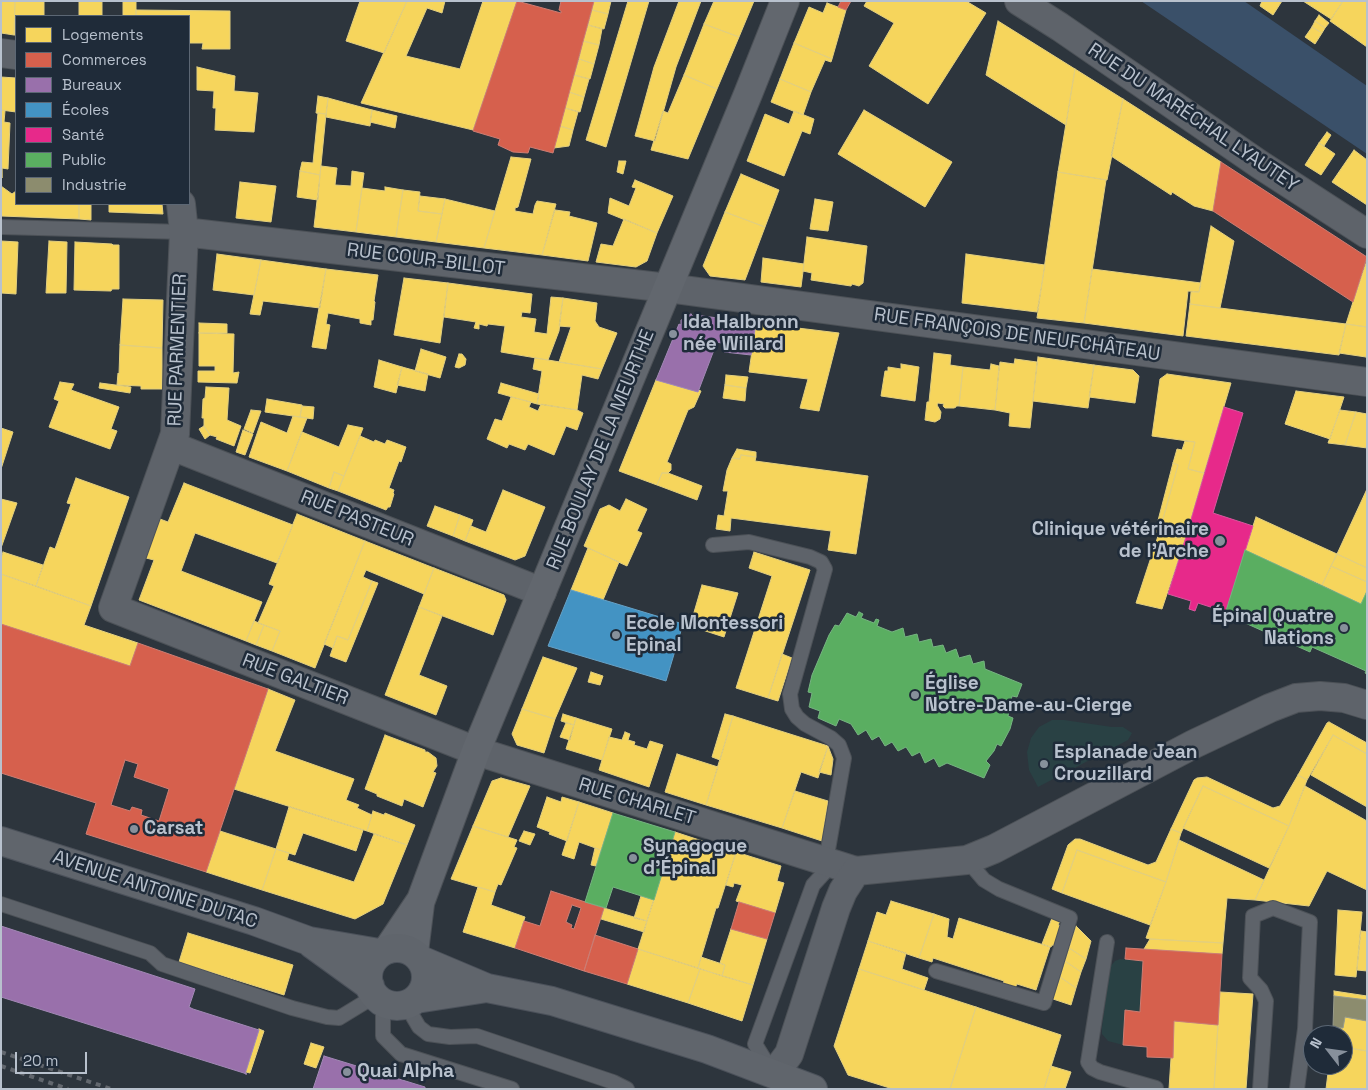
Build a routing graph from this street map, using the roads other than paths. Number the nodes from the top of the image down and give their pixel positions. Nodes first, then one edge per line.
1 (785, 1) edge
2 (1019, 1) edge
3 (1, 53) edge
4 (15, 55) edge
5 (181, 205) edge
6 (1, 227) edge
7 (184, 232) junction
8 (1367, 234) edge
9 (668, 288) junction
10 (1367, 382) edge
11 (172, 446) junction
12 (713, 545) dead end
13 (542, 592) junction
14 (113, 608) joint
15 (1367, 705) edge
16 (476, 751) junction
17 (1, 841) edge
18 (968, 860) junction
19 (838, 865) junction
20 (421, 900) junction
21 (1, 904) edge
22 (309, 942) junction
23 (1107, 942) dead end
24 (384, 951) junction
25 (419, 957) junction
26 (936, 971) dead end
27 (487, 988) junction
28 (390, 998) junction
29 (774, 1074) junction
30 (1125, 1084) edge
31 (1156, 1088) edge
32 (512, 1089) edge
33 (627, 1089) edge
34 (813, 1089) edge
35 (1260, 1089) edge
36 (1298, 1089) edge

1 - 9 main road, RUE BOULAY DE LA MEURTHE
2 - 8 street, RUE DU MARÉCHAL LYAUTEY
3 - 4 street
5 - 7 street
6 - 7 lane, RUE COUR-BILLOT
7 - 9 street, RUE COUR-BILLOT
7 - 11 street, RUE PARMENTIER
9 - 10 street, RUE FRANÇOIS DE NEUFCHÂTEAU
9 - 13 main road, RUE BOULAY DE LA MEURTHE
11 - 13 street, RUE PASTEUR
11 - 14 street, RUE PARMENTIER
12 - 19 lane
13 - 16 main road, RUE BOULAY DE LA MEURTHE
14 - 16 street, RUE GALTIER
15 - 18 street
16 - 19 street, RUE CHARLET
16 - 20 main road, RUE BOULAY DE LA MEURTHE
17 - 22 main road, AVENUE ANTOINE DUTAC
18 - 19 street
18 - 26 lane
19 - 29 street
19 - 29 lane
20 - 24 main road, RUE BOULAY DE LA MEURTHE
20 - 25 main road, RUE BOULAY DE LA MEURTHE
21 - 28 lane
22 - 24 main road, AVENUE ANTOINE DUTAC
22 - 28 main road, AVENUE ANTOINE DUTAC
23 - 30 lane
24 - 25 main road
24 - 28 main road
25 - 27 main road
25 - 28 main road
27 - 28 main road
27 - 29 main road
28 - 32 lane
28 - 33 lane
29 - 34 main road
30 - 31 lane
35 - 36 lane

